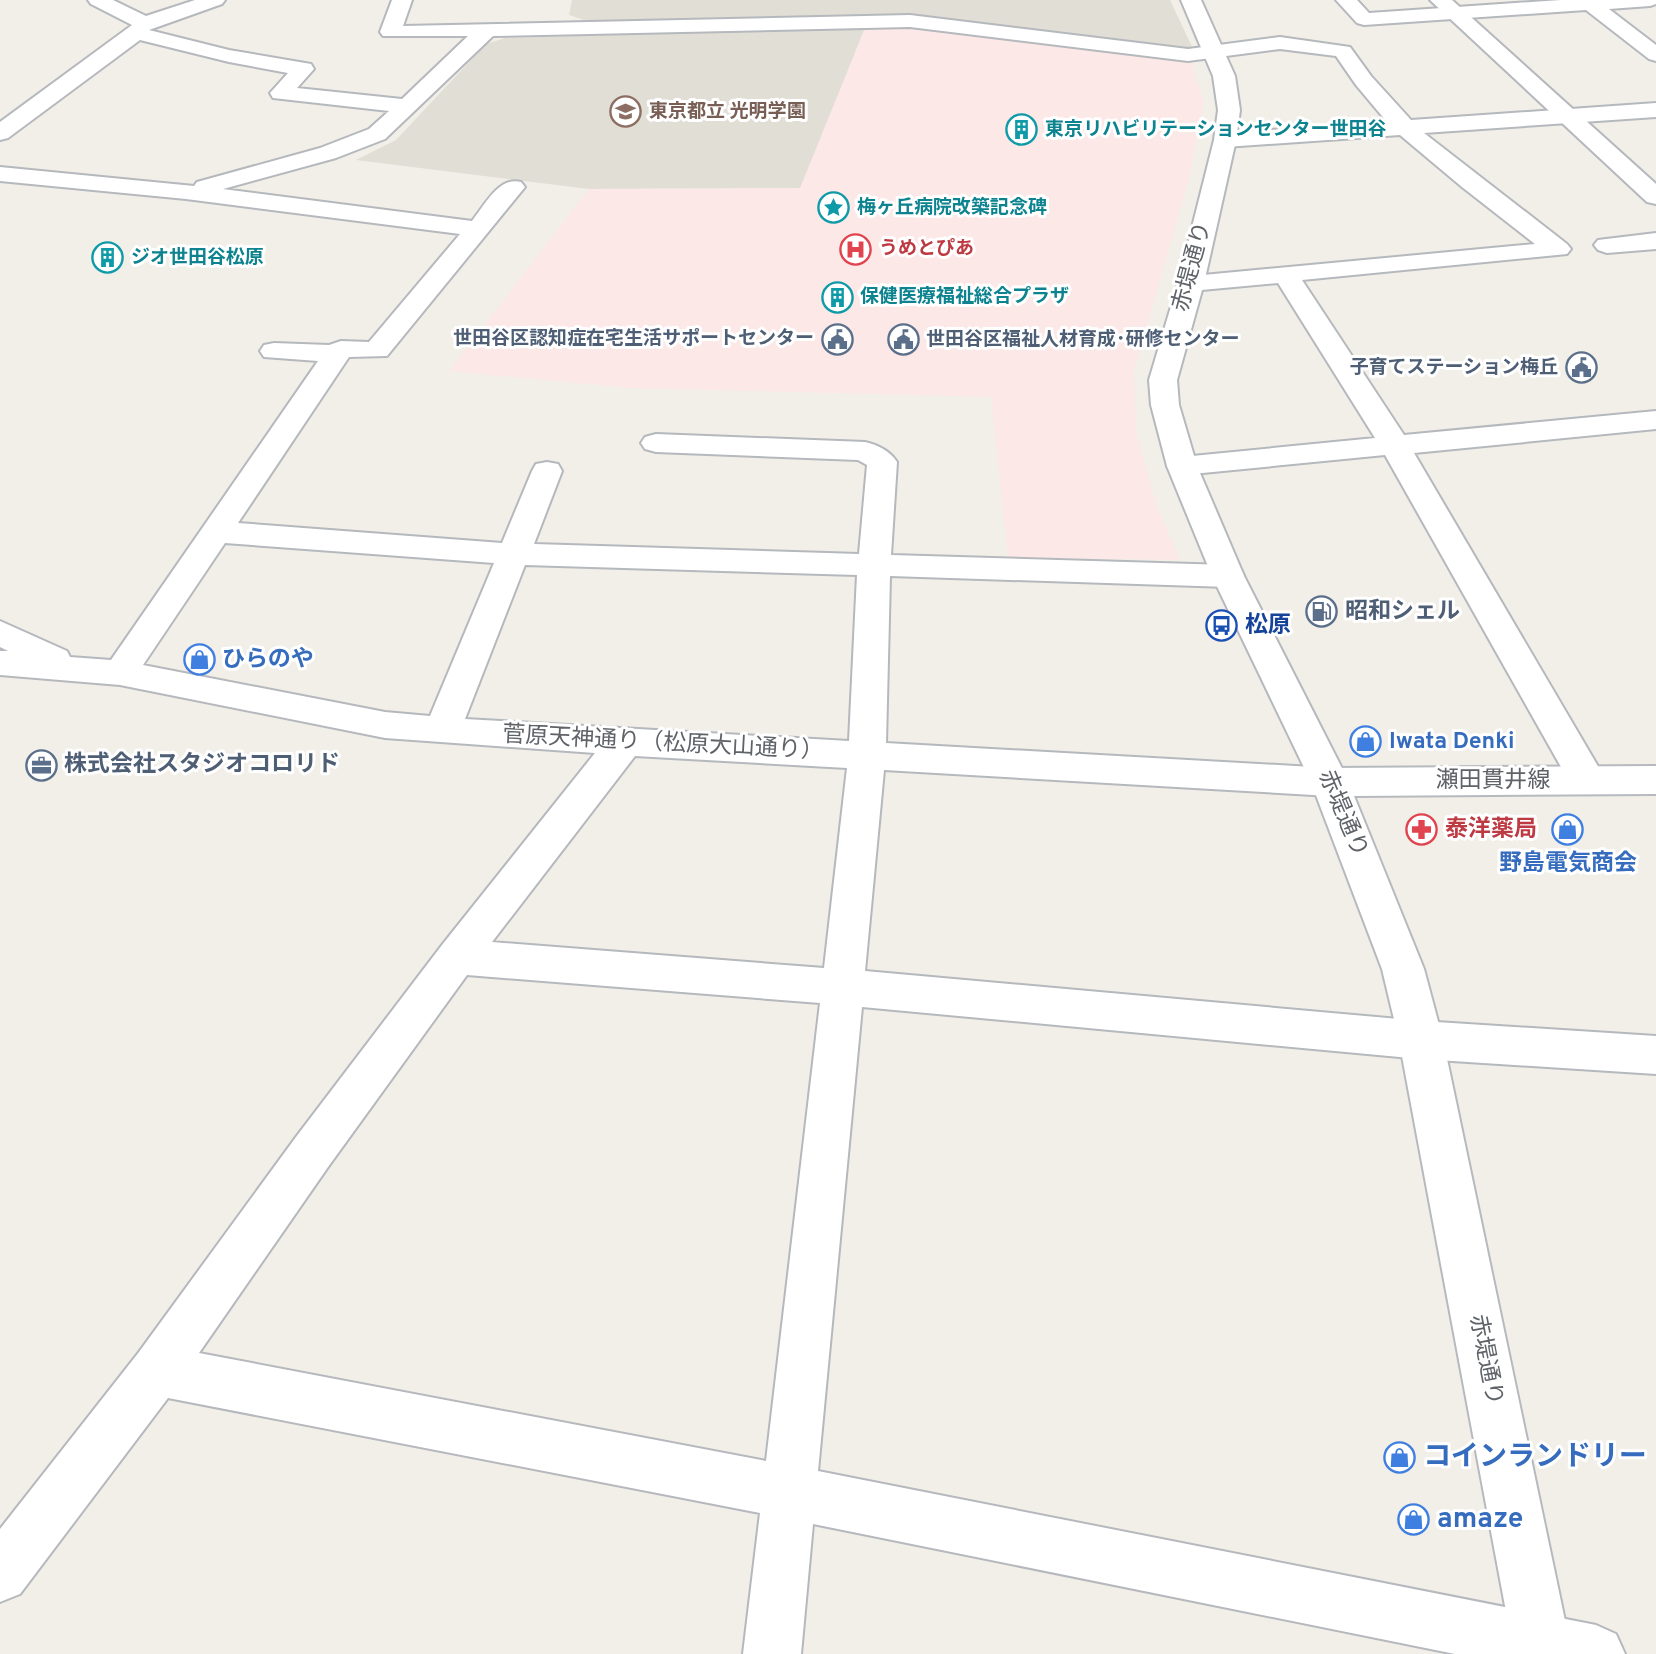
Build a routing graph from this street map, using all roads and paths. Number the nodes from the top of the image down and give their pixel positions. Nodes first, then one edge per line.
1 (98, 0) edge
2 (215, 0) edge
3 (402, 0) edge
4 (1191, 0) edge
5 (1346, 0) edge
6 (1650, 0) edge
7 (1588, 2) edge
8 (1448, 6) edge
9 (140, 28) junction
10 (486, 31) junction
11 (1215, 52) junction
12 (1656, 55) edge
13 (407, 107) junction
14 (1656, 110) edge
15 (1568, 116) junction
16 (1404, 128) junction
17 (0, 133) edge
18 (1225, 140) junction
19 (0, 174) edge
20 (513, 187) dead end
21 (186, 192) junction
22 (1656, 197) edge
23 (477, 229) junction
24 (1656, 241) edge
25 (1607, 245) dead end
26 (1285, 274) junction
27 (1191, 283) junction
28 (274, 351) dead end
29 (337, 354) junction
30 (1656, 420) edge
31 (656, 443) dead end
32 (1395, 445) junction
33 (1182, 466) junction
34 (547, 471) dead end
35 (218, 532) junction
36 (513, 554) junction
37 (873, 566) junction
38 (1228, 576) junction
39 (0, 653) edge
40 (120, 673) junction
41 (442, 731) junction
42 (625, 742) junction
43 (867, 755) junction
44 (1587, 780) junction
45 (1656, 780) edge
46 (1330, 782) junction
47 (457, 957) junction
48 (842, 987) junction
49 (1421, 1040) junction
50 (1656, 1055) edge
51 (156, 1370) junction
52 (789, 1492) junction
53 (0, 1574) edge
54 (1542, 1649) edge
55 (772, 1654) edge
56 (1596, 1654) edge

1 - 9 street
2 - 9 street
3 - 10 street
4 - 11 street, 赤堤通り
5 - 8 street
6 - 7 street
7 - 8 street
7 - 12 street
8 - 15 street
9 - 13 street
9 - 17 street
10 - 11 street
10 - 13 street
11 - 16 street
11 - 18 street, 赤堤通り
13 - 21 street
14 - 15 street
15 - 16 street
15 - 22 street
16 - 18 street
16 - 26 street
18 - 27 street, 赤堤通り
19 - 21 street
20 - 23 street
21 - 23 street
23 - 29 street
24 - 25 street
26 - 27 street
26 - 32 street
27 - 33 street, 赤堤通り
28 - 29 street
29 - 35 street
30 - 32 street
31 - 37 street
32 - 33 street
32 - 44 street
33 - 38 street, 赤堤通り
34 - 36 street
35 - 36 street
35 - 40 street
36 - 37 street
36 - 41 street
37 - 38 street
37 - 43 street
38 - 46 street, 赤堤通り
39 - 40 street, 菅原天神通り（松原大山通り）
40 - 41 street, 菅原天神通り（松原大山通り）
41 - 42 street, 菅原天神通り（松原大山通り）
42 - 43 street, 菅原天神通り（松原大山通り）
42 - 47 street
43 - 46 street, 菅原天神通り（松原大山通り）
43 - 48 street
44 - 45 street, 瀬田貫井線
44 - 46 street, 瀬田貫井線
46 - 49 street, 赤堤通り
47 - 48 street
47 - 51 street
48 - 49 street
48 - 52 street
49 - 50 street
49 - 54 street, 赤堤通り
51 - 52 street
51 - 53 street
52 - 54 street
52 - 55 street
54 - 56 street

